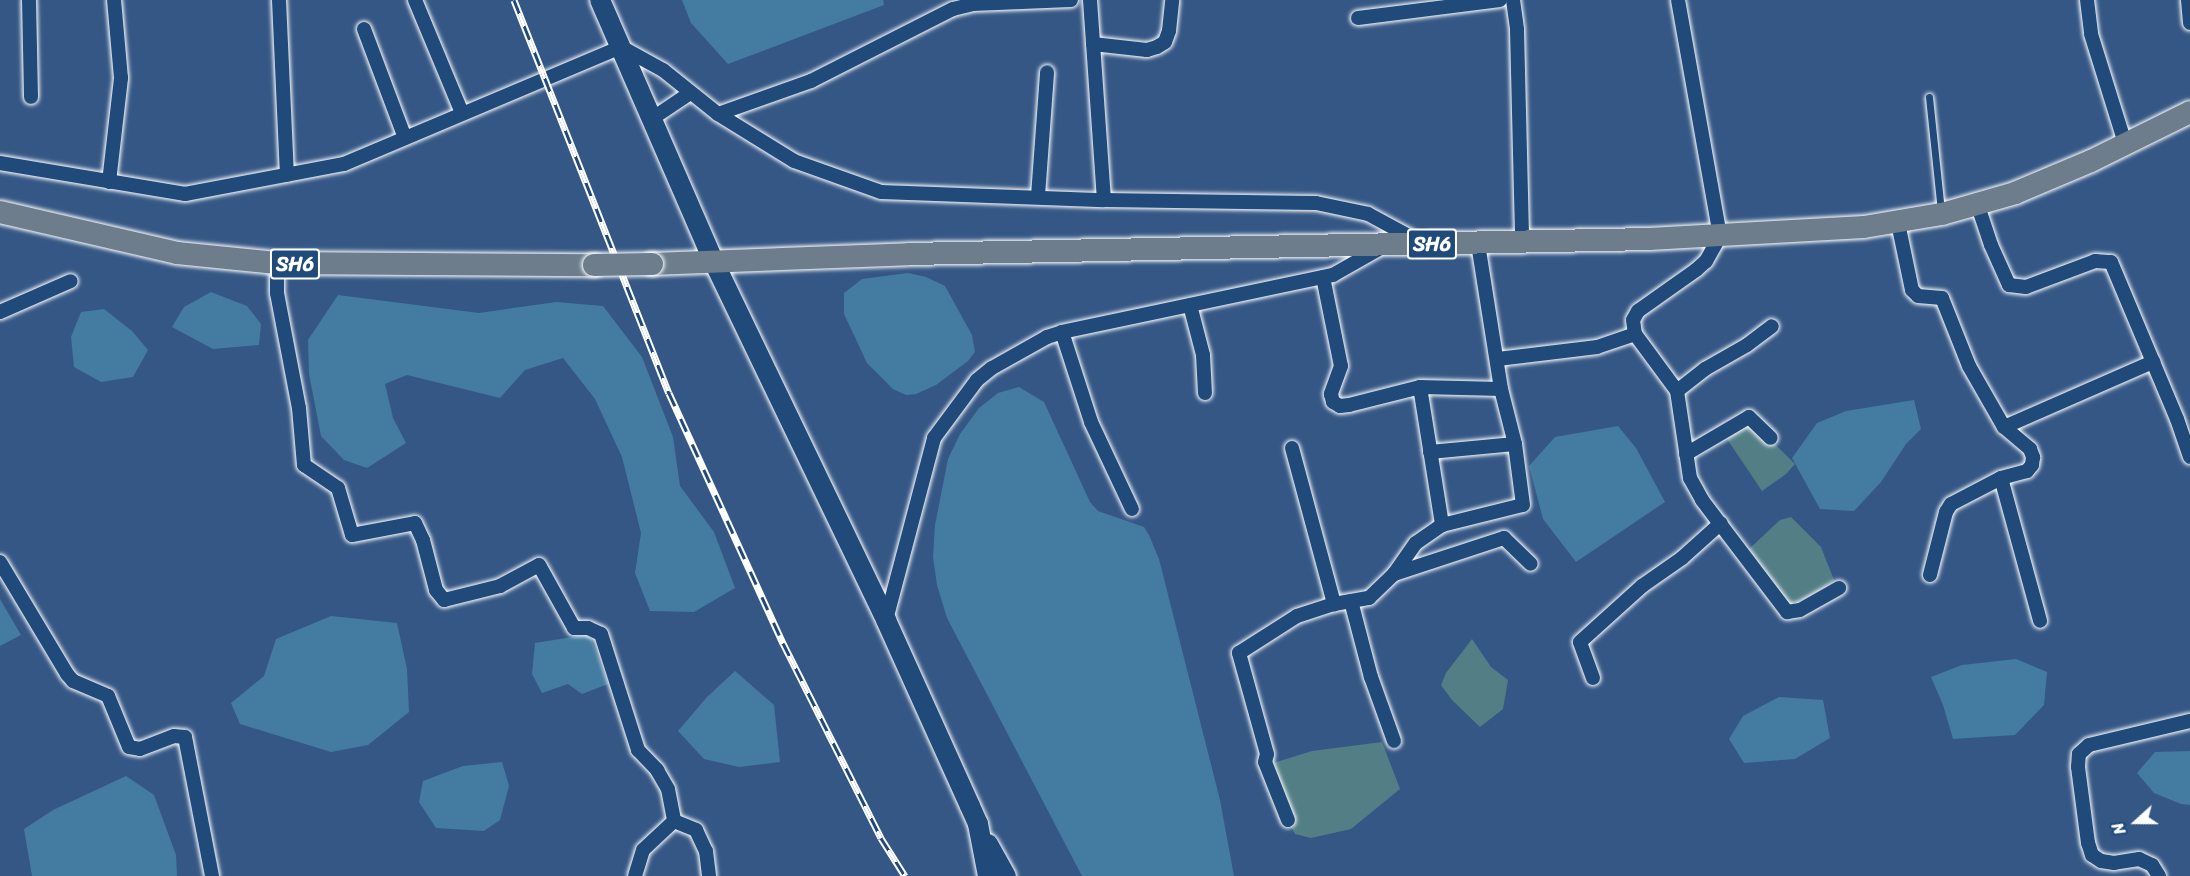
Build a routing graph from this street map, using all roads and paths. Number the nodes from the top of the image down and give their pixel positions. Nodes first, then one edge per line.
1 (29, 0) edge
2 (114, 0) edge
3 (279, 0) edge
4 (415, 0) edge
5 (600, 0) edge
6 (1071, 0) edge
7 (1090, 0) edge
8 (1172, 0) edge
9 (1500, 0) edge
10 (1513, 0) edge
11 (1678, 0) edge
12 (2087, 0) edge
13 (2188, 0) edge
14 (1358, 18) dead end
15 (2190, 23) edge
16 (364, 29) dead end
17 (1093, 45) junction
18 (621, 47) junction
19 (1047, 72) dead end
20 (690, 93) junction
21 (31, 97) dead end
22 (1929, 97) dead end
23 (2190, 111) edge
24 (462, 113) junction
25 (718, 114) junction
26 (653, 118) junction
27 (405, 138) junction
28 (2125, 143) junction
29 (0, 164) edge
30 (287, 175) junction
31 (109, 182) junction
32 (1038, 196) junction
33 (1104, 200) junction
34 (1978, 206) junction
35 (0, 212) edge
36 (1942, 214) junction
37 (1898, 223) junction
38 (1720, 236) junction
39 (1522, 242) junction
40 (1478, 243) junction
41 (1425, 244) junction
42 (1385, 245) junction
43 (713, 260) junction
44 (277, 263) junction
45 (1323, 277) junction
46 (71, 281) dead end
47 (1190, 305) junction
48 (0, 312) edge
49 (1772, 326) dead end
50 (1062, 332) junction
51 (1635, 334) junction
52 (1498, 359) junction
53 (2153, 362) junction
54 (1420, 387) junction
55 (1501, 389) junction
56 (1677, 391) junction
57 (1205, 393) dead end
58 (2004, 428) junction
59 (1771, 438) dead end
60 (1515, 444) junction
61 (1292, 448) dead end
62 (1430, 452) junction
63 (1686, 454) junction
64 (2190, 458) edge
65 (2001, 478) junction
66 (1132, 509) dead end
67 (1721, 523) junction
68 (1442, 525) junction
69 (0, 562) edge
70 (1531, 564) dead end
71 (1394, 574) junction
72 (1930, 575) dead end
73 (1839, 588) dead end
74 (1352, 601) junction
75 (1334, 604) junction
76 (886, 620) junction
77 (2040, 621) dead end
78 (1593, 678) dead end
79 (2190, 721) edge
80 (1395, 741) dead end
81 (1288, 820) dead end
82 (674, 821) junction
83 (978, 824) junction
84 (212, 876) edge
85 (634, 876) edge
86 (709, 876) edge
87 (988, 876) edge
88 (1006, 876) edge
89 (2158, 876) edge

1 - 21 street
2 - 31 street
3 - 30 street
4 - 24 street
5 - 18 main road
6 - 25 street
7 - 17 street
8 - 17 street
9 - 14 street
10 - 39 street
11 - 38 street
12 - 28 street
13 - 15 street
16 - 27 street
17 - 33 street
18 - 20 street
18 - 24 street
18 - 26 main road
19 - 32 street
20 - 25 street
20 - 26 street
22 - 36 lane
23 - 28 main road, SH6
24 - 27 street
25 - 32 street
26 - 43 main road
27 - 30 street
28 - 34 main road, SH6
29 - 31 street
30 - 31 street
32 - 33 street
33 - 41 street
34 - 36 main road, SH6
34 - 53 street
35 - 44 main road, SH6
36 - 37 main road, SH6
37 - 38 main road, SH6
37 - 58 street
38 - 39 main road, SH6
38 - 51 street
39 - 40 main road, SH6
40 - 41 main road, SH6
40 - 52 street
41 - 42 main road, SH6
42 - 43 main road, SH6
42 - 45 street
43 - 44 main road, SH6, bridge
43 - 76 main road
44 - 82 street
45 - 47 street
45 - 54 street
46 - 48 street
47 - 50 street
47 - 57 street
49 - 56 street
50 - 66 street
50 - 76 street
51 - 52 street
51 - 56 street
52 - 55 street
53 - 58 street
53 - 64 street
54 - 55 street
54 - 62 street
55 - 60 street
56 - 63 street
58 - 65 street
59 - 63 street
60 - 62 street
60 - 68 street
61 - 75 street
62 - 68 street
63 - 67 street
65 - 72 street
65 - 77 street
67 - 73 street
67 - 78 street
68 - 71 street
69 - 84 street
70 - 71 street
71 - 74 street
74 - 75 street
74 - 80 street
75 - 81 street
76 - 83 main road
79 - 89 street
82 - 85 street
82 - 86 street
83 - 87 main road
83 - 88 main road

